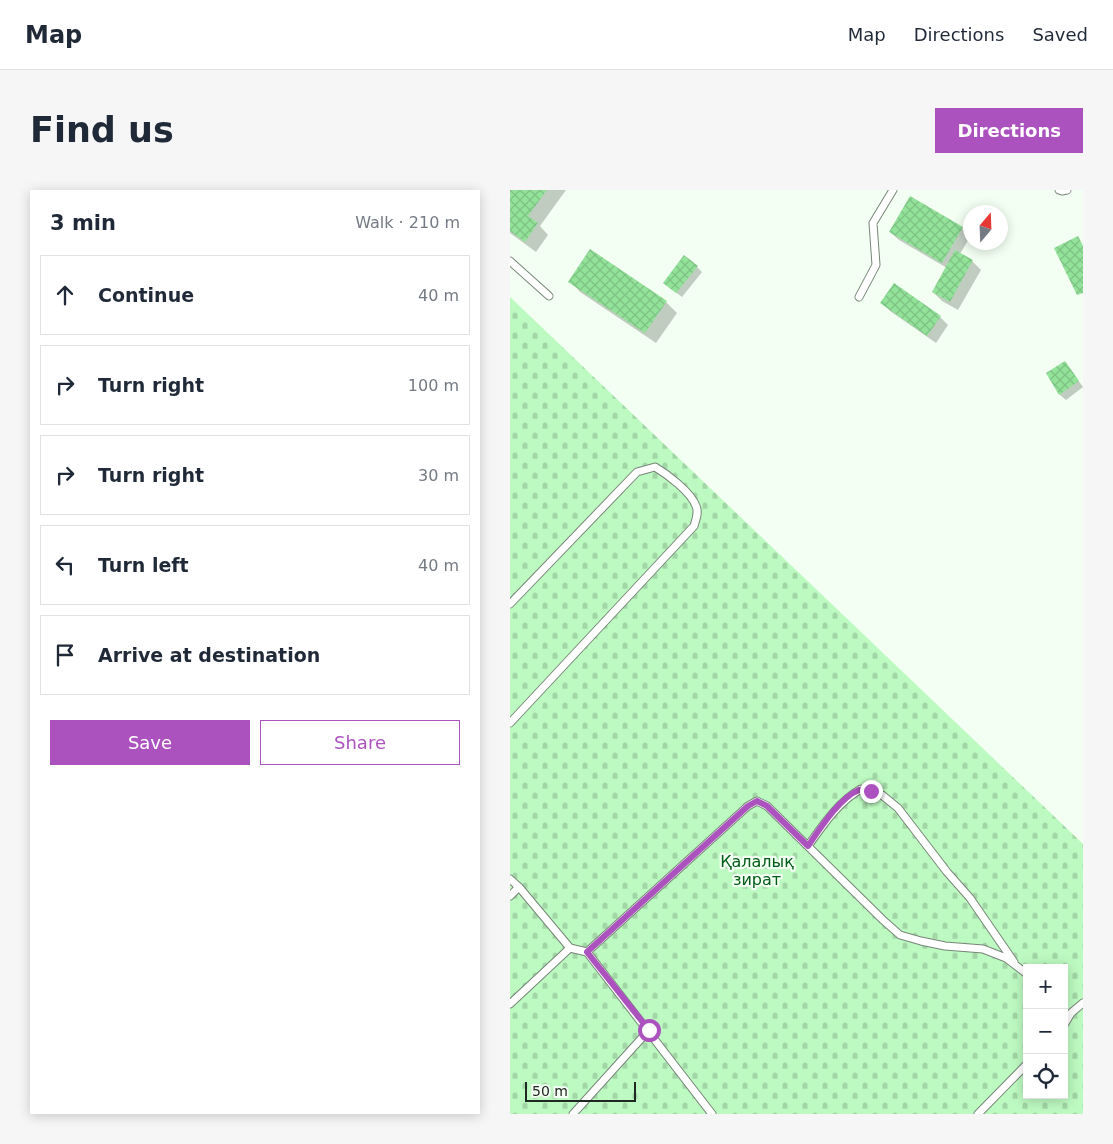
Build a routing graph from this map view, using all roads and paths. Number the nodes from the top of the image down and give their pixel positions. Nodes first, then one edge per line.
1 (893, 190) edge
2 (1059, 190) edge
3 (1067, 190) edge
4 (510, 261) edge
5 (549, 296) dead end
6 (859, 297) dead end
7 (510, 604) edge
8 (510, 723) edge
9 (808, 846) junction
10 (510, 878) edge
11 (519, 887) junction
12 (510, 896) edge
13 (570, 948) junction
14 (587, 952) junction
15 (1018, 967) junction
16 (1023, 971) edge
17 (1083, 1003) edge
18 (510, 1004) edge
19 (1065, 1009) edge
20 (1071, 1014) junction
21 (1068, 1019) edge
22 (649, 1030) junction
23 (1023, 1068) edge
24 (573, 1114) edge
25 (712, 1114) edge
26 (978, 1114) edge

1 - 6 lane
2 - 3 lane
4 - 5 lane
7 - 8 lane
9 - 14 lane
9 - 15 lane
9 - 15 lane
10 - 11 lane
11 - 12 lane
11 - 13 lane
13 - 14 lane
13 - 18 lane
14 - 22 lane
15 - 16 lane
17 - 20 lane
19 - 20 lane
20 - 21 lane
22 - 24 lane
22 - 25 lane
23 - 26 lane

